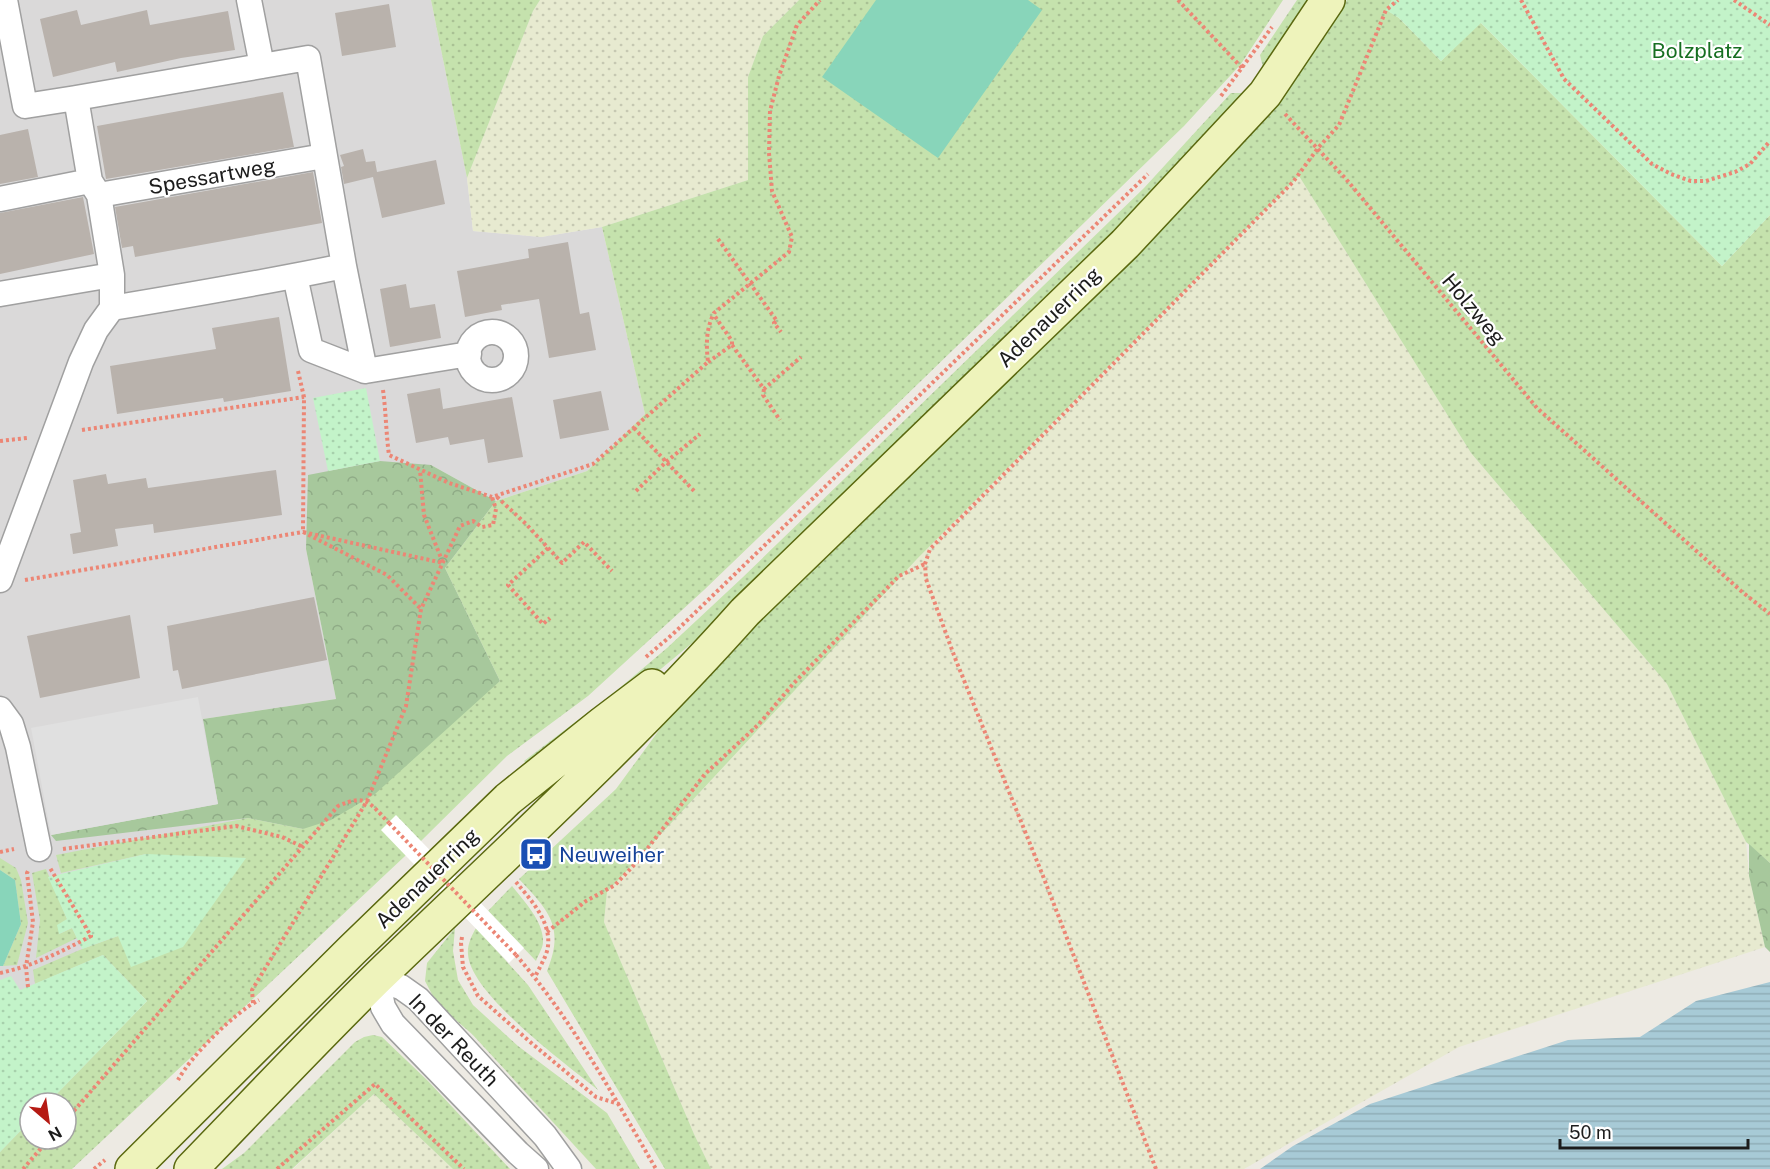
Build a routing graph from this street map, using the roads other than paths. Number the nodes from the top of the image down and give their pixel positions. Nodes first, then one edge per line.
1 (5, 0) edge
2 (249, 0) edge
3 (1328, 0) edge
4 (262, 66) junction
5 (76, 98) junction
6 (324, 156) junction
7 (95, 188) junction
8 (0, 199) edge
9 (344, 266) junction
10 (112, 275) junction
11 (296, 276) junction
12 (0, 294) edge
13 (112, 308) junction
14 (469, 354) dead end
15 (372, 370) junction
16 (12, 580) edge
17 (745, 612) junction
18 (0, 709) edge
19 (39, 849) road end
20 (351, 951) junction
21 (376, 979) junction
22 (122, 1162) edge
23 (190, 1169) edge
24 (536, 1169) edge
25 (569, 1169) edge

1 - 5 street
2 - 4 street
3 - 17 main road, Adenauerring
4 - 5 street
4 - 6 street
5 - 7 street
6 - 7 street, Spessartweg
6 - 9 street
7 - 8 street, Spessartweg
7 - 10 street
9 - 11 street
9 - 15 street
10 - 12 street
10 - 13 street
11 - 13 street
11 - 15 street
13 - 16 street
14 - 15 street
17 - 20 main road, Adenauerring
17 - 21 main road, Adenauerring
18 - 19 street
20 - 21 main road
20 - 22 main road, Adenauerring
21 - 23 main road, Adenauerring
21 - 24 street, In der Reuth
21 - 25 street, In der Reuth

